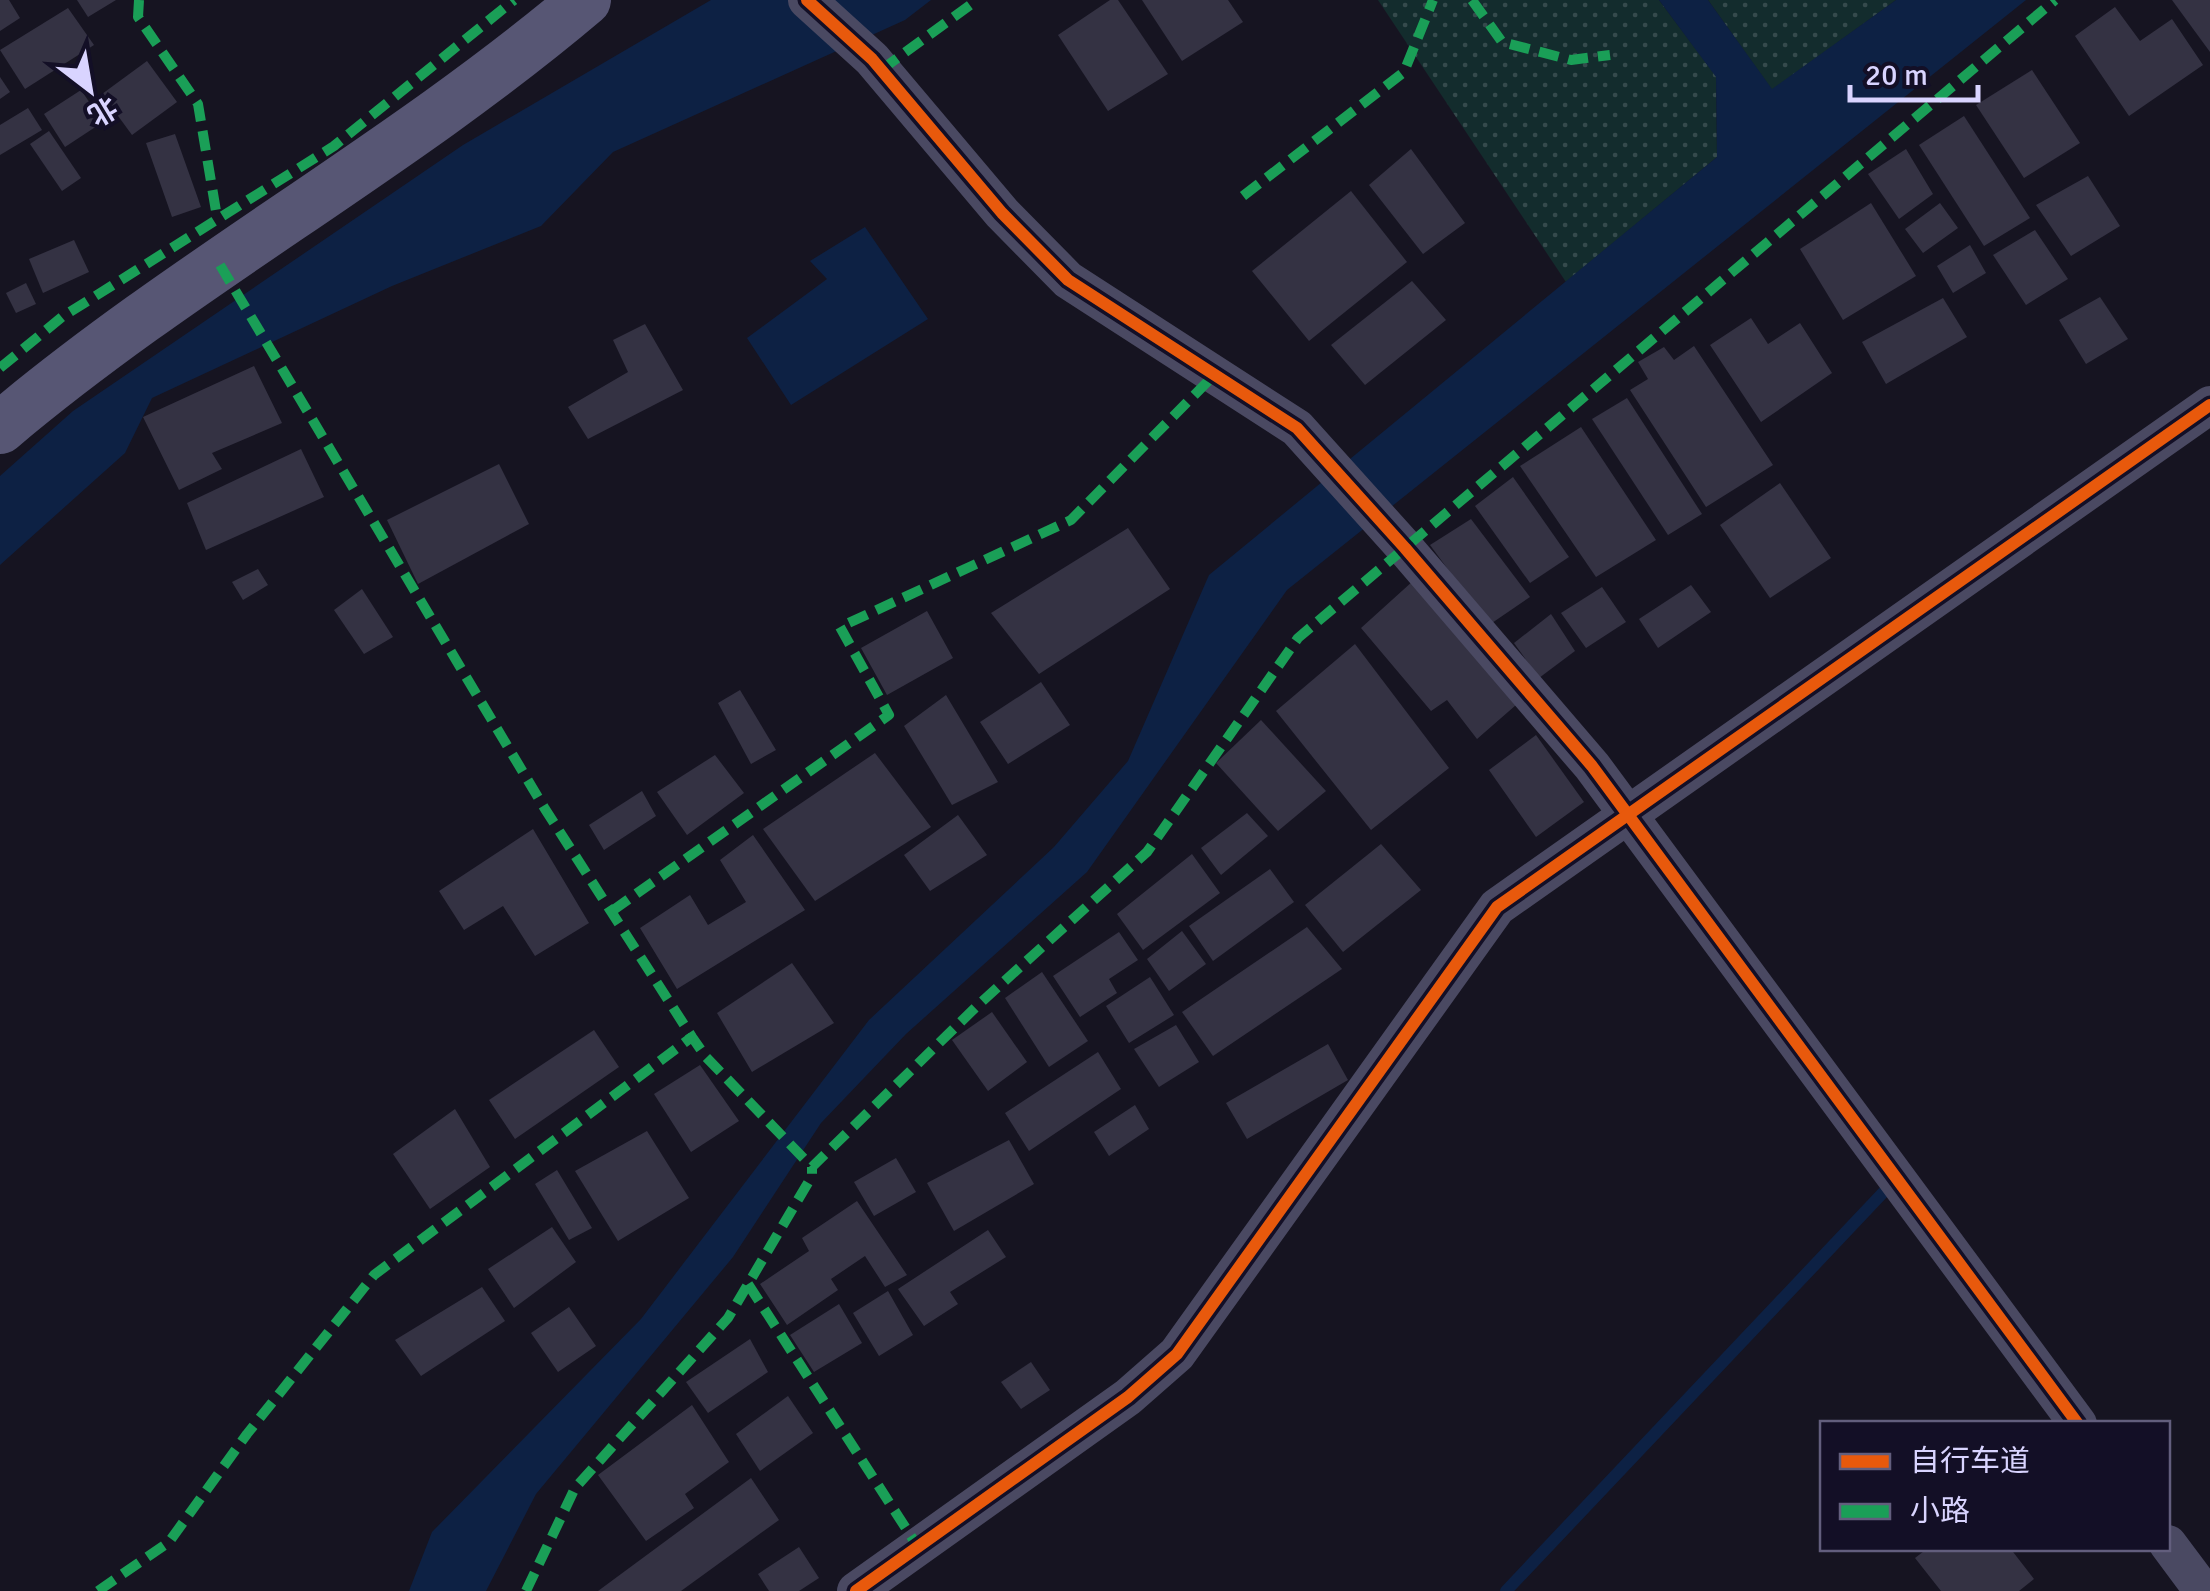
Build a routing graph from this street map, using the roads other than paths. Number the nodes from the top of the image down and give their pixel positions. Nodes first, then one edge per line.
1 (585, 0) edge
2 (807, 0) edge
3 (2210, 405) edge
4 (0, 428) edge
5 (1628, 815) junction
6 (2076, 1421) edge
7 (2170, 1547) edge
8 (856, 1591) edge
9 (2202, 1591) edge

1 - 4 street
2 - 5 street
3 - 5 street
5 - 6 street
5 - 8 street
7 - 9 street

